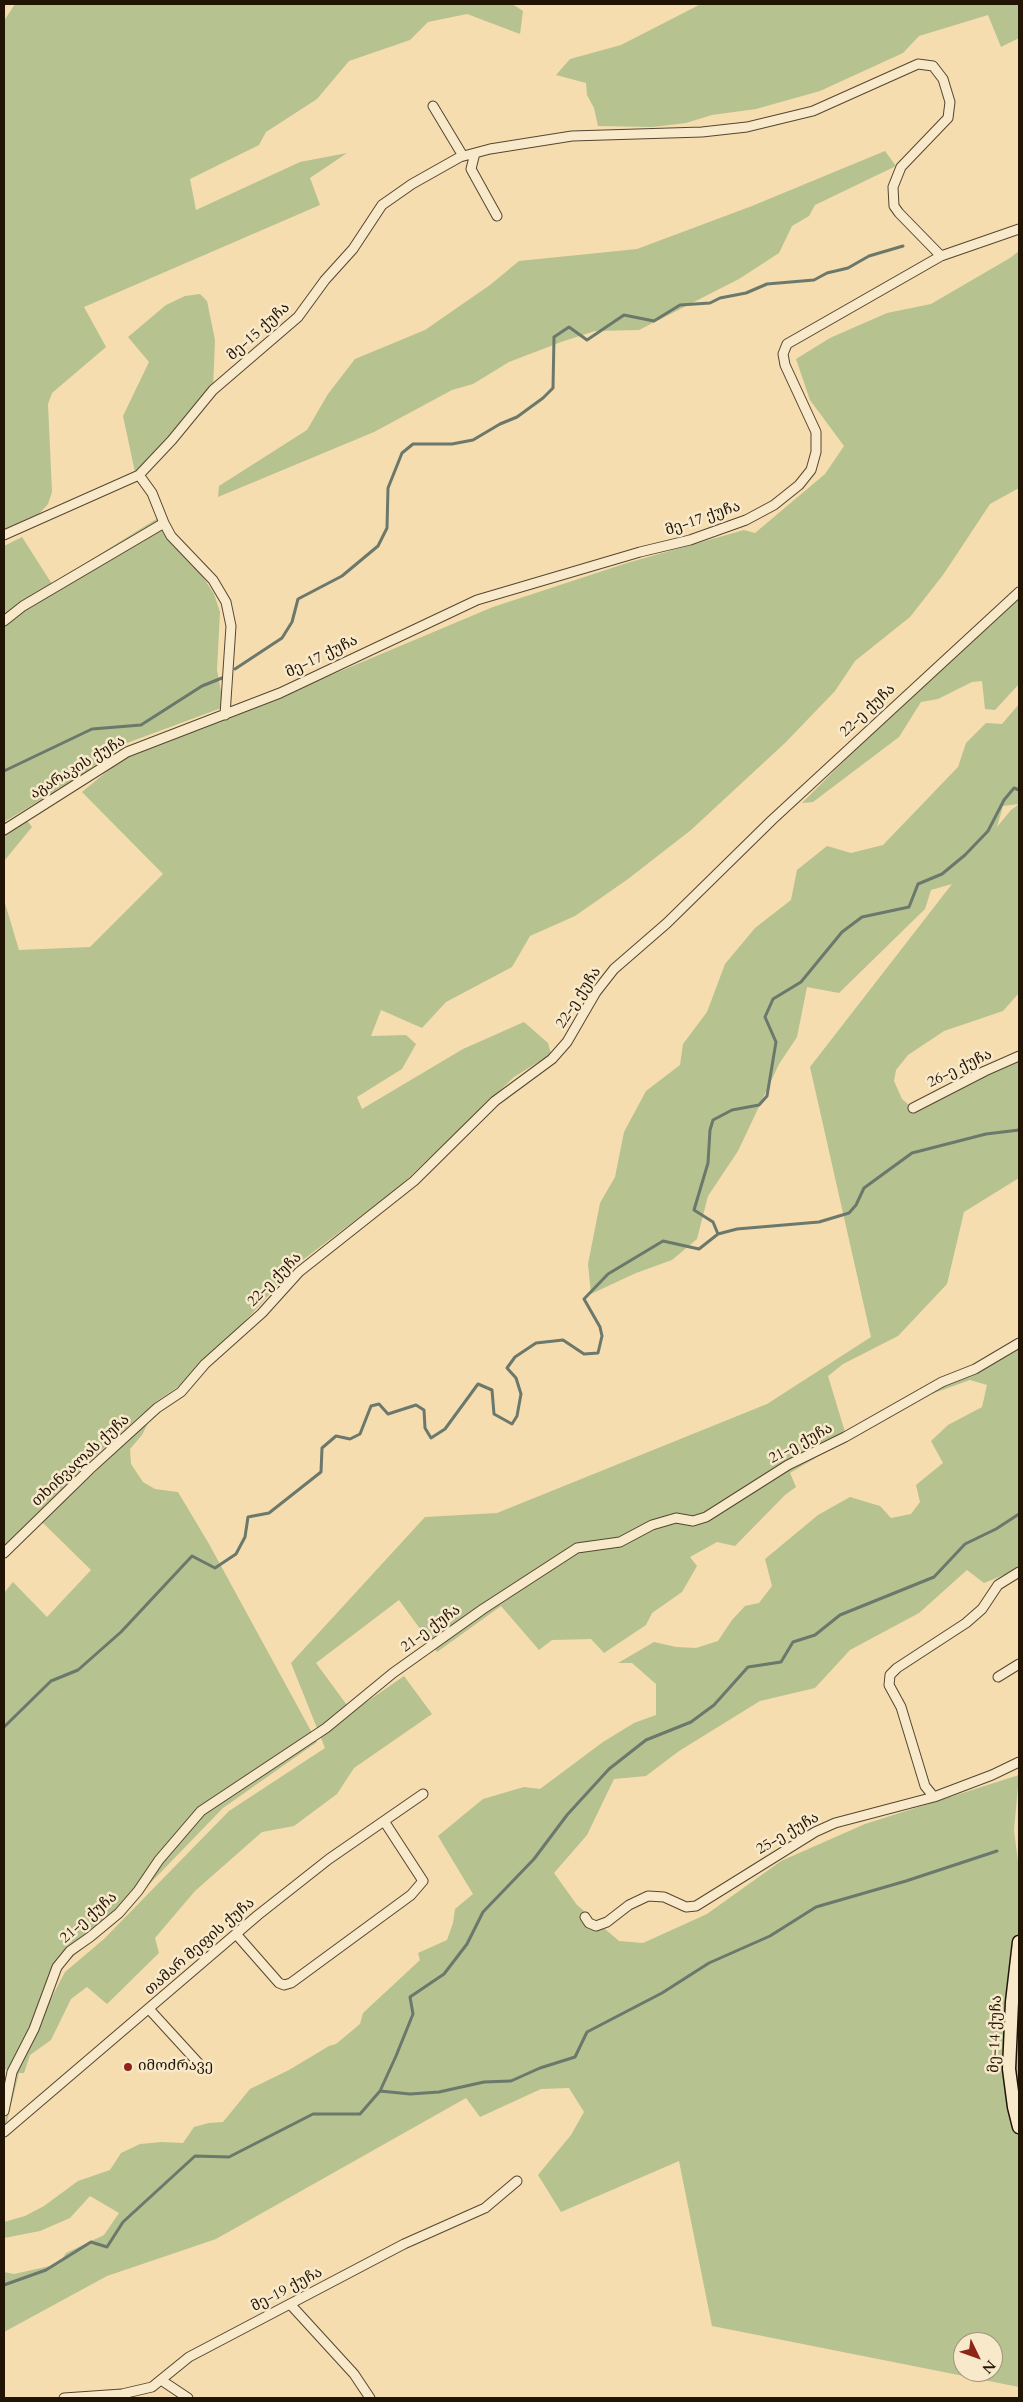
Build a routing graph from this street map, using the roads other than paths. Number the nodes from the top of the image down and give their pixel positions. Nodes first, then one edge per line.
1 (433, 106) dead end
2 (475, 153) junction
3 (463, 156) junction
4 (497, 216) dead end
5 (1019, 229) edge
6 (941, 256) junction
7 (139, 475) junction
8 (164, 523) junction
9 (4, 536) edge
10 (1019, 592) edge
11 (4, 621) edge
12 (225, 715) junction
13 (4, 830) edge
14 (1019, 1056) edge
15 (913, 1108) dead end
16 (1019, 1342) edge
17 (181, 1392) joint
18 (4, 1553) edge
19 (1019, 1572) edge
20 (1019, 1664) edge
21 (998, 1677) dead end
22 (1019, 1762) edge
23 (423, 1794) dead end
24 (934, 1796) junction
25 (384, 1821) junction
26 (585, 1916) dead end
27 (236, 1934) junction
28 (1019, 1942) edge
29 (149, 2009) junction
30 (202, 2067) dead end
31 (4, 2111) edge
32 (1019, 2127) edge
33 (4, 2132) edge
34 (517, 2181) dead end
35 (290, 2304) junction
36 (161, 2380) junction
37 (64, 2398) edge
38 (188, 2398) edge
39 (370, 2398) edge

1 - 3 street
2 - 3 street, მე-15 ქუჩა
2 - 4 street
2 - 6 street, მე-15 ქუჩა
3 - 7 street, მე-15 ქუჩა
5 - 6 street, მე-17 ქუჩა
6 - 12 street, მე-17 ქუჩა
7 - 8 street
7 - 9 street
8 - 11 street
8 - 12 street
10 - 17 street, 22-ე ქუჩა
12 - 13 street, აგარაკის ქუჩა
14 - 15 street, 26-ე ქუჩა
16 - 31 street, 21-ე ქუჩა
17 - 18 street, თხინვალას ქუჩა
19 - 24 street
20 - 21 street
22 - 24 street, 25-ე ქუჩა
23 - 25 street, თამარ მეფის ქუჩა
24 - 26 street, 25-ე ქუჩა
25 - 27 street, თამარ მეფის ქუჩა
25 - 27 street
27 - 29 street, თამარ მეფის ქუჩა
28 - 32 street, მე-14 ქუჩა
29 - 30 street
29 - 33 street, თამარ მეფის ქუჩა
34 - 35 street, მე-19 ქუჩა
35 - 36 street, მე-19 ქუჩა
35 - 39 street
36 - 37 street, მე-19 ქუჩა
36 - 38 street

